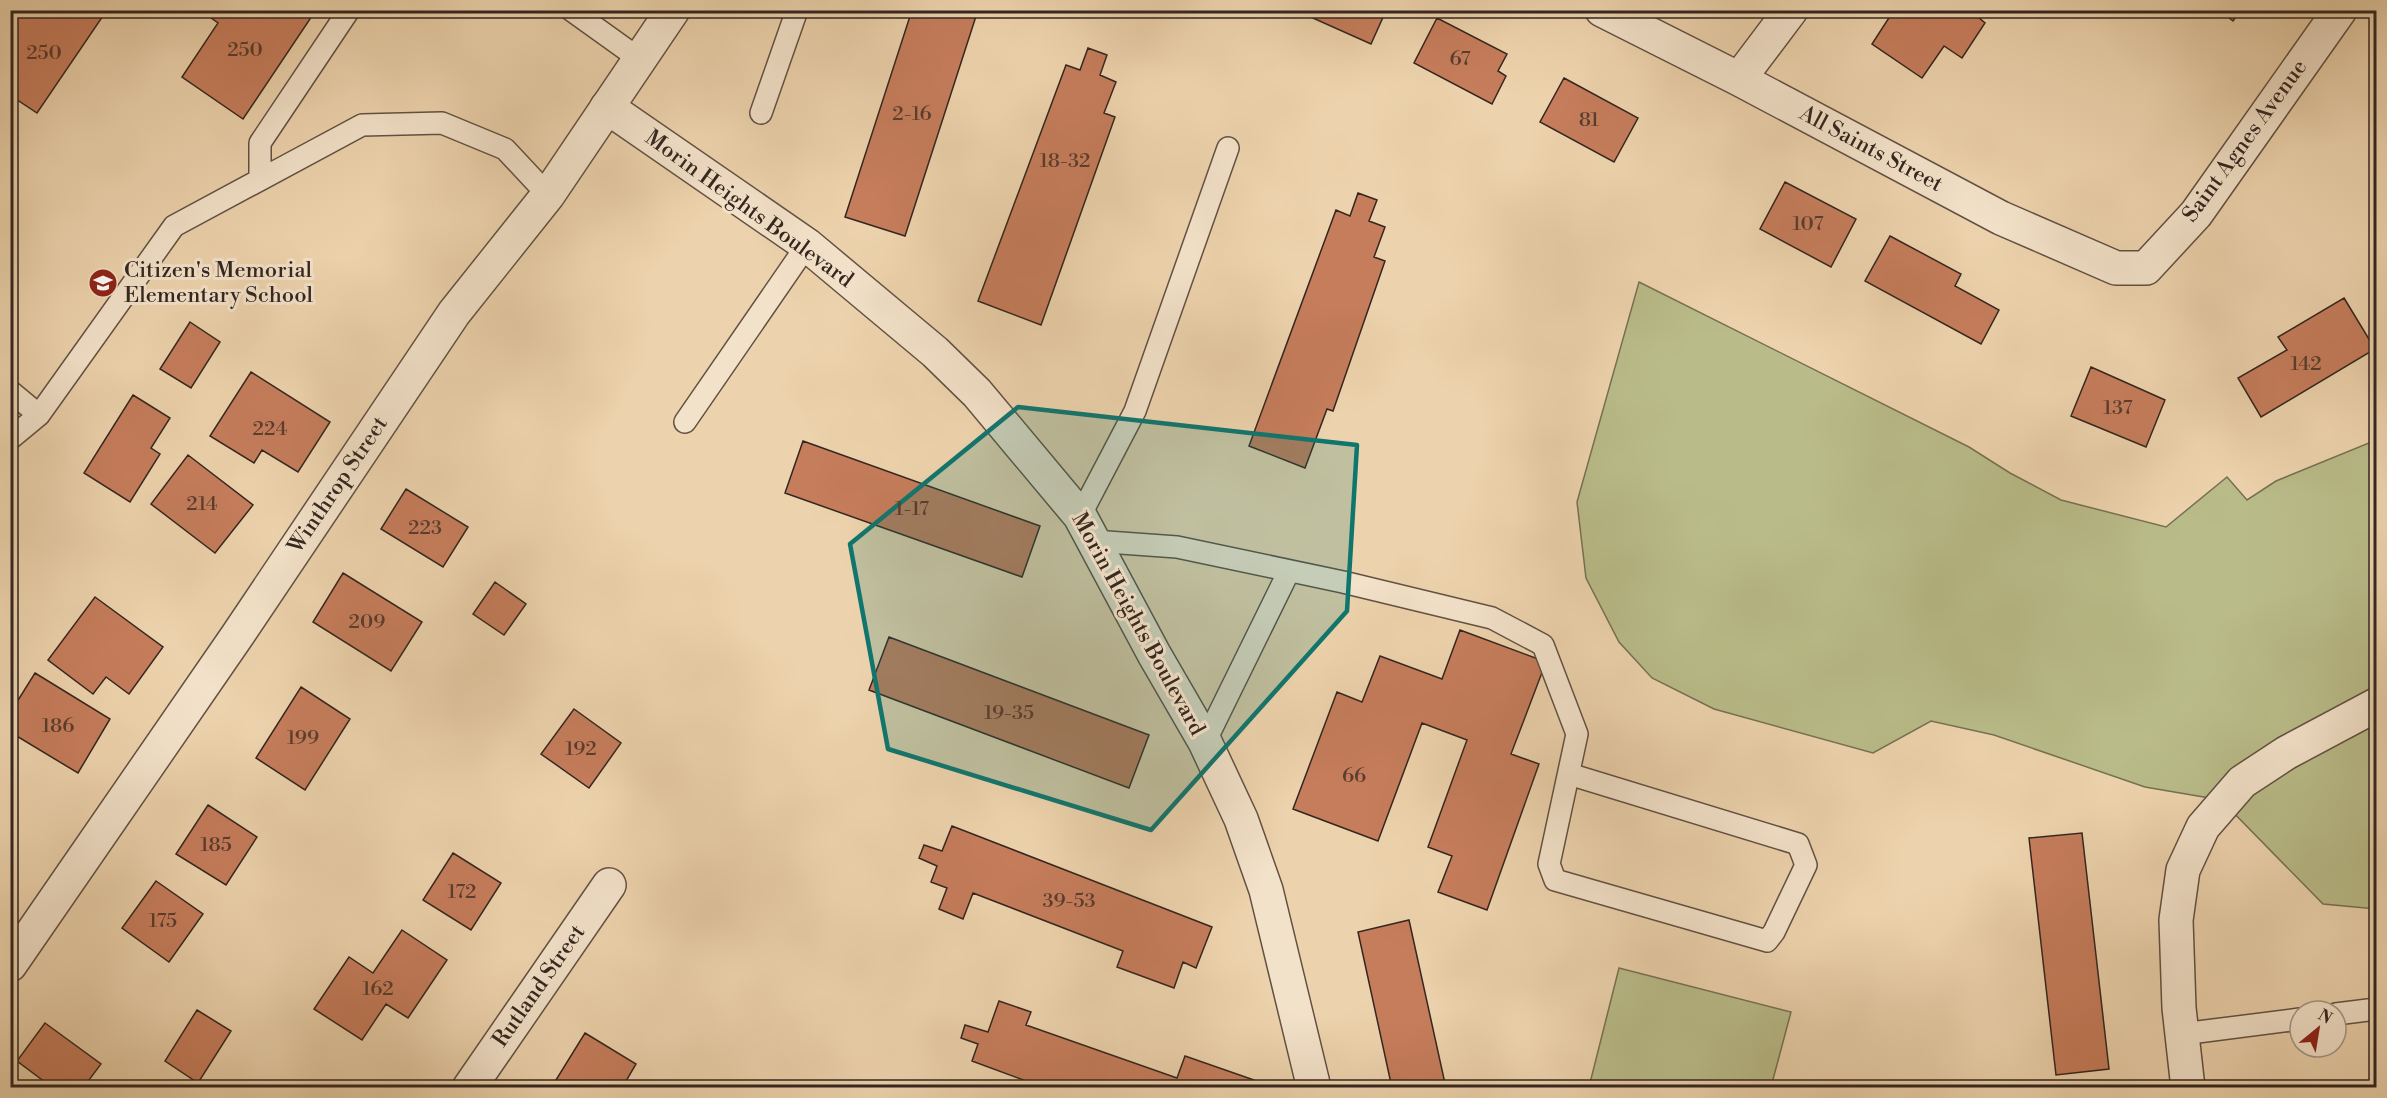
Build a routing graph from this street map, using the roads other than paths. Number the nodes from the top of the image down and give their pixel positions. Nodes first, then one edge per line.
1 (349, 10) edge
2 (571, 10) edge
3 (673, 10) edge
4 (797, 10) edge
5 (1602, 10) edge
6 (1791, 10) edge
7 (2340, 10) edge
8 (638, 58) junction
9 (1739, 79) junction
10 (607, 107) junction
11 (761, 113) dead end
12 (1228, 148) dead end
13 (260, 179) junction
14 (548, 195) junction
15 (807, 246) junction
16 (2146, 268) joint
17 (10, 391) edge
18 (39, 415) junction
19 (685, 422) dead end
20 (10, 439) edge
21 (1087, 528) junction
22 (1289, 571) junction
23 (2376, 705) edge
24 (1205, 742) junction
25 (1569, 774) junction
26 (609, 885) dead end
27 (10, 965) edge
28 (2376, 1009) edge
29 (2348, 1012) edge
30 (2288, 1021) edge
31 (2182, 1034) junction
32 (469, 1088) edge
33 (1314, 1088) edge
34 (2188, 1088) edge

1 - 13 lane
2 - 8 lane
3 - 8 street, Winthrop Street
4 - 11 lane
5 - 9 street, All Saints Street
6 - 9 street
7 - 16 street, Saint Agnes Avenue
8 - 10 street, Winthrop Street
9 - 16 street, All Saints Street
10 - 14 street, Winthrop Street
10 - 15 street, Morin Heights Boulevard
12 - 21 lane
13 - 14 lane
13 - 18 lane
14 - 27 street, Winthrop Street
15 - 19 lane
15 - 21 street, Morin Heights Boulevard
17 - 18 lane
18 - 20 lane
21 - 22 lane
21 - 24 street, Morin Heights Boulevard
22 - 24 lane
22 - 25 lane
23 - 31 street
24 - 33 street, Morin Heights Boulevard
25 - 25 lane
26 - 32 street, Rutland Street
28 - 29 lane
30 - 31 lane
31 - 34 street

